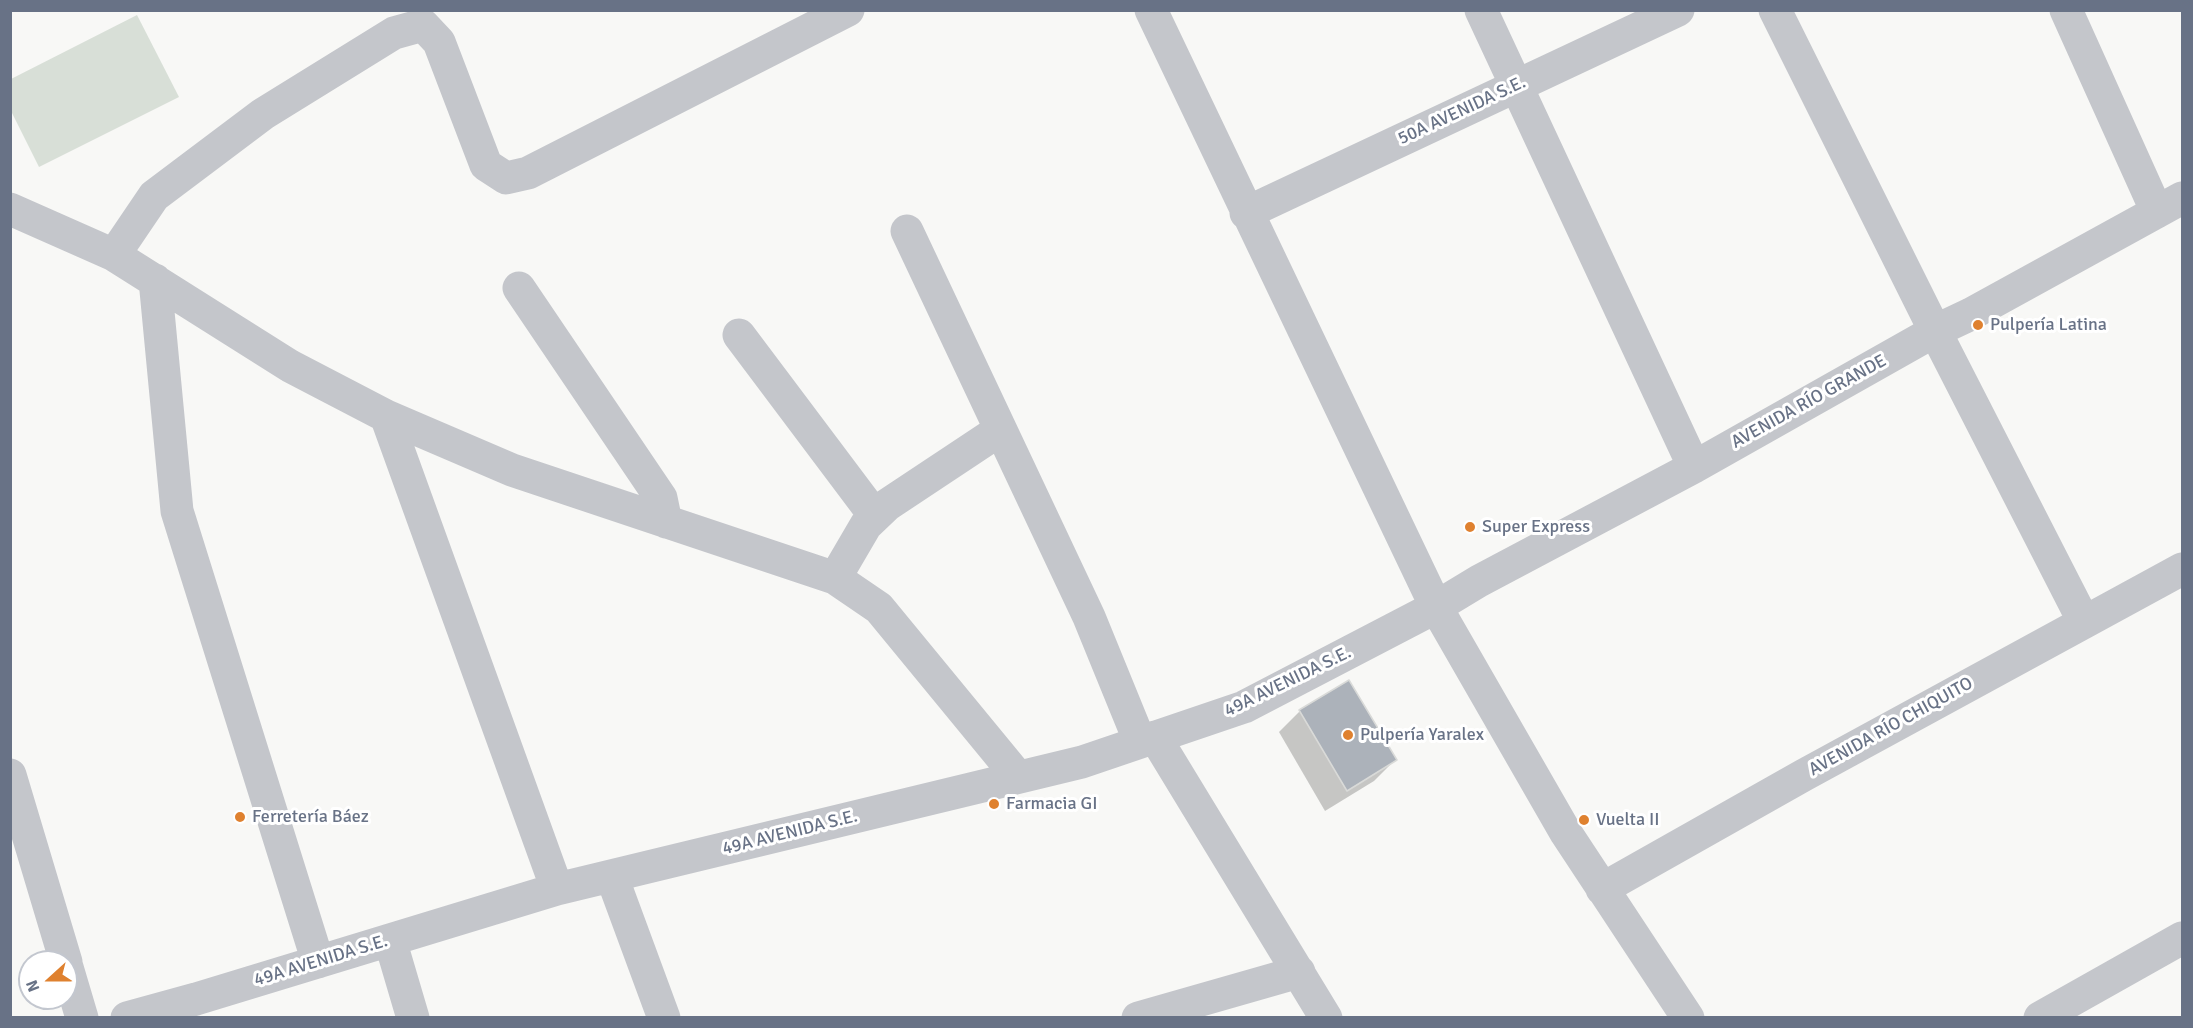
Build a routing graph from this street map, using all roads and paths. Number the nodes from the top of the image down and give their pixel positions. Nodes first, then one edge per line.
1 (848, 10) edge
2 (1151, 10) edge
3 (1481, 10) edge
4 (1678, 10) edge
5 (1775, 10) edge
6 (2066, 10) edge
7 (1516, 85) junction
8 (2170, 205) edge
9 (10, 210) edge
10 (1246, 213) junction
11 (907, 231) dead end
12 (114, 255) junction
13 (155, 280) junction
14 (519, 288) dead end
15 (1935, 332) junction
16 (739, 335) dead end
17 (386, 416) junction
18 (1000, 430) junction
19 (1694, 467) junction
20 (875, 516) junction
21 (666, 522) junction
22 (2182, 569) edge
23 (835, 578) junction
24 (1436, 607) junction
25 (2084, 622) junction
26 (1147, 740) junction
27 (10, 776) edge
28 (1018, 777) junction
29 (612, 877) junction
30 (557, 889) junction
31 (1602, 889) junction
32 (2182, 938) edge
33 (390, 940) junction
34 (62, 950) edge
35 (318, 962) junction
36 (1299, 972) junction
37 (198, 1008) edge
38 (127, 1017) edge
39 (413, 1017) edge
40 (664, 1017) edge
41 (1138, 1017) edge
42 (1326, 1017) edge
43 (1688, 1017) edge
44 (2040, 1017) edge

1 - 12 street
2 - 10 street
3 - 7 street
4 - 7 street, 50A AVENIDA S.E.
5 - 15 street
6 - 8 street
7 - 10 street, 50A AVENIDA S.E.
7 - 19 street
8 - 15 street, AVENIDA RÍO GRANDE
9 - 12 street
10 - 24 street
11 - 18 street
12 - 13 street
13 - 17 street
13 - 35 street
14 - 21 street
15 - 19 street, AVENIDA RÍO GRANDE
15 - 25 street
16 - 20 street
17 - 21 street
17 - 30 street
18 - 20 street
18 - 26 street
19 - 24 street, AVENIDA RÍO GRANDE
20 - 23 street
21 - 23 street
22 - 25 street, AVENIDA RÍO CHIQUITO
23 - 28 street
24 - 26 street, 49A AVENIDA S.E.
24 - 31 street
25 - 31 street, AVENIDA RÍO CHIQUITO
26 - 28 street, 49A AVENIDA S.E.
26 - 36 street
27 - 34 street
28 - 29 street, 49A AVENIDA S.E.
29 - 30 street, 49A AVENIDA S.E.
29 - 40 street
30 - 33 street, 49A AVENIDA S.E.
31 - 43 street
32 - 44 street
33 - 35 street, 49A AVENIDA S.E.
33 - 39 street
35 - 37 street, 49A AVENIDA S.E.
36 - 41 street
36 - 42 street
37 - 38 street, 49A AVENIDA S.E.

